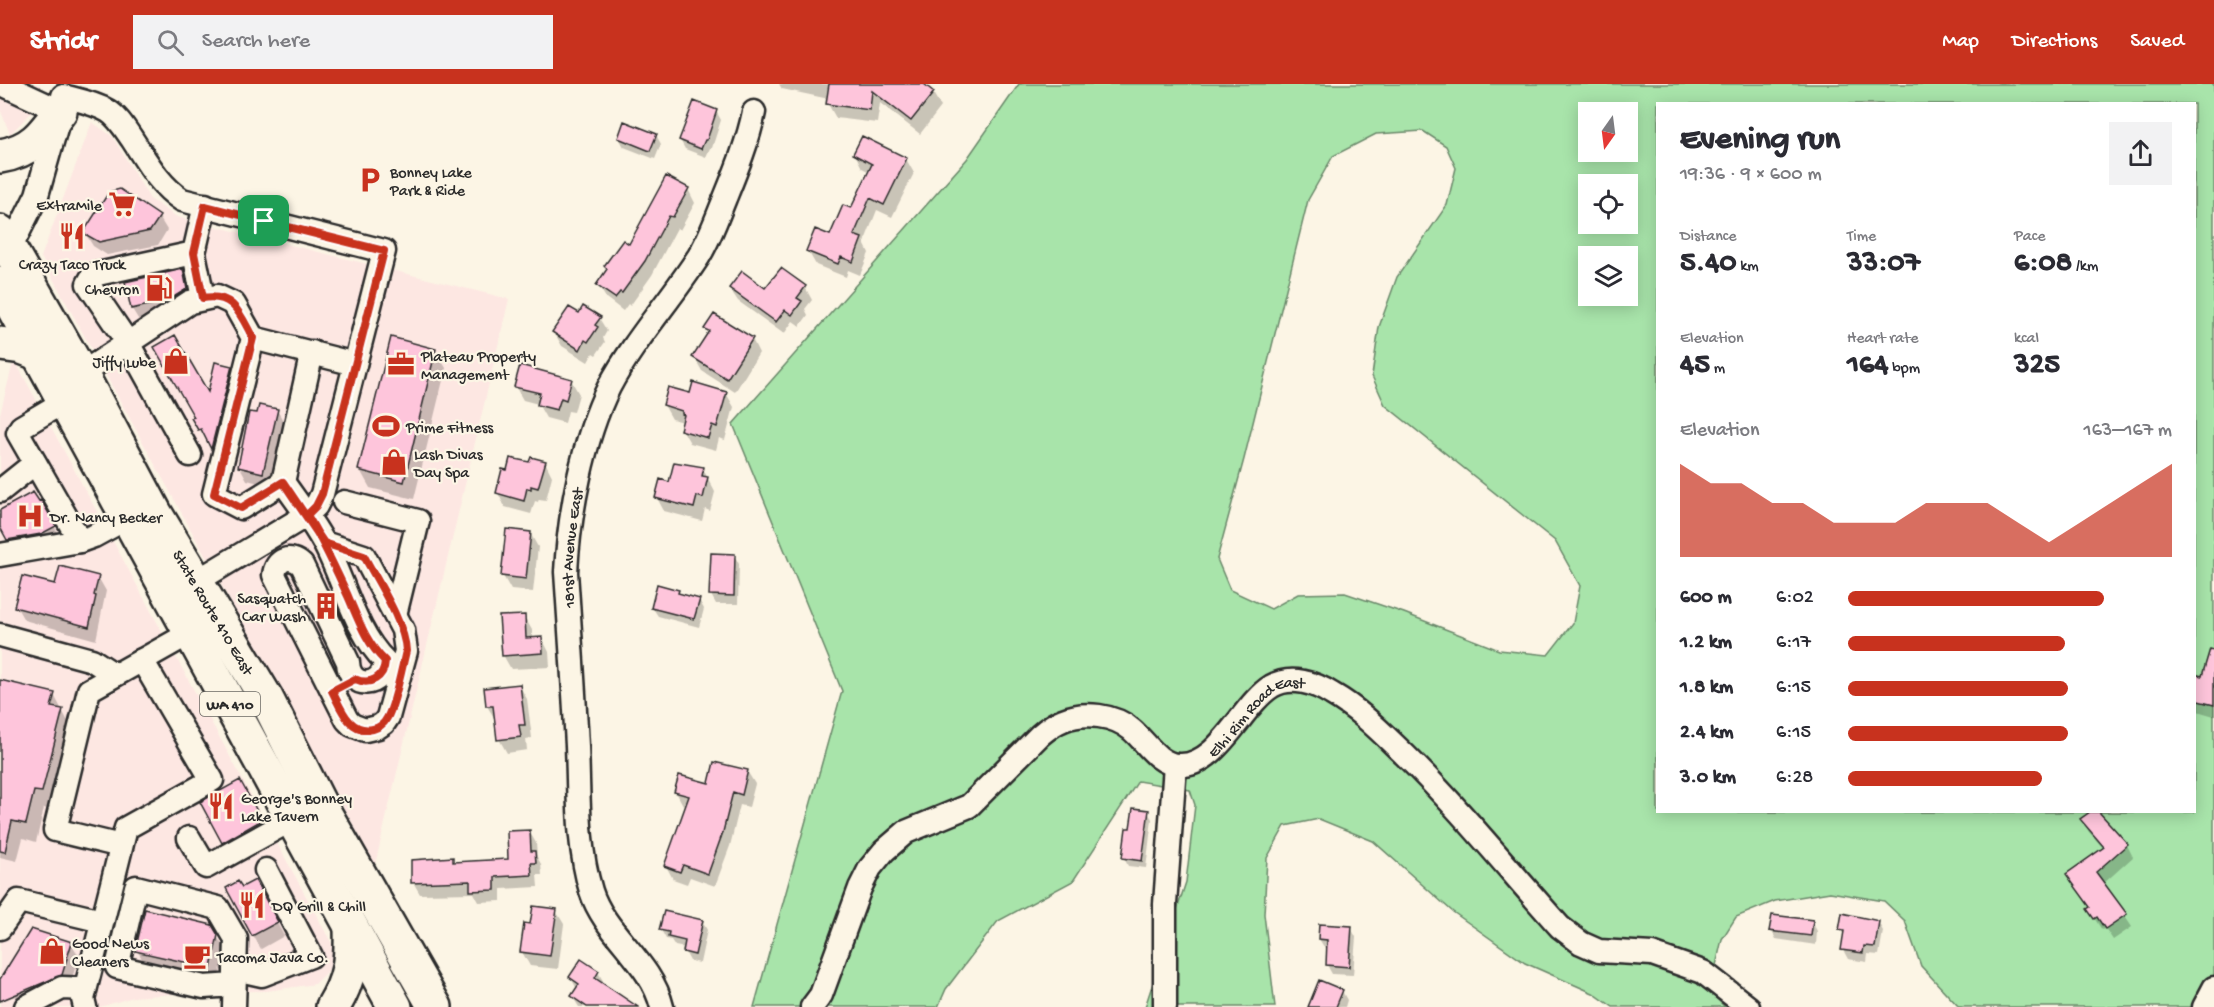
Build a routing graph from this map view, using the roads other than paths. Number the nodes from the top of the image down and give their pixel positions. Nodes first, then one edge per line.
1 (2, 84) edge
2 (63, 97) edge
3 (754, 112) dead end
4 (0, 156) edge
5 (205, 206) junction
6 (3, 246) edge
7 (194, 253) junction
8 (0, 283) edge
9 (203, 298) junction
10 (253, 338) junction
11 (128, 343) junction
12 (0, 344) edge
13 (312, 352) junction
14 (39, 354) junction
15 (355, 364) junction
16 (73, 387) junction
17 (190, 455) dead end
18 (35, 463) junction
19 (283, 482) junction
20 (0, 491) edge
21 (344, 502) dead end
22 (307, 515) junction
23 (129, 517) junction
24 (80, 541) junction
25 (324, 543) junction
26 (0, 555) edge
27 (196, 581) junction
28 (395, 615) junction
29 (192, 632) junction
30 (0, 635) edge
31 (142, 660) junction
32 (115, 675) junction
33 (355, 679) junction
34 (332, 691) junction
35 (1175, 765) junction
36 (293, 819) junction
37 (189, 838) dead end
38 (122, 846) junction
39 (266, 870) dead end
40 (102, 921) junction
41 (0, 928) edge
42 (351, 928) junction
43 (95, 948) junction
44 (120, 955) junction
45 (234, 987) edge
46 (2214, 988) edge
47 (85, 998) edge
48 (27, 1007) edge
49 (333, 1007) edge
50 (395, 1007) edge
51 (435, 1007) edge
52 (662, 1007) edge
53 (812, 1007) edge
54 (1165, 1007) edge
55 (1748, 1007) edge
56 (2204, 1007) edge

1 - 2 street
2 - 4 highway
2 - 5 street
2 - 6 street
3 - 52 street, 181st Avenue East
5 - 7 street
5 - 15 street
6 - 16 highway, State Route 410 East / WA 410
7 - 9 street
7 - 11 street
8 - 14 highway, State Route 410 East / WA 410
9 - 10 street
9 - 11 street
10 - 13 street
10 - 19 street
11 - 16 street
11 - 17 street
12 - 14 highway
13 - 15 street
13 - 19 street
14 - 16 highway, State Route 410 East / WA 410
15 - 22 street
16 - 18 street
16 - 23 highway, State Route 410 East / WA 410
16 - 27 highway, State Route 410 East / WA 410
18 - 20 street
18 - 24 street
19 - 22 street
21 - 28 street
22 - 25 street
22 - 27 street
23 - 24 street
23 - 29 highway, State Route 410 East / WA 410
24 - 26 street
25 - 28 street
25 - 33 street
27 - 51 highway, State Route 410 East / WA 410
28 - 34 street
29 - 31 street
29 - 36 highway, State Route 410 East / WA 410
30 - 32 street
31 - 32 street
31 - 38 street
32 - 38 street
33 - 34 street
33 - 34 street
35 - 53 street
35 - 54 street
35 - 55 street, Elhi Rim Road East
36 - 37 street
36 - 42 highway, State Route 410 East / WA 410
38 - 40 street
39 - 45 street
40 - 41 street
40 - 43 street
42 - 49 highway
42 - 50 highway, State Route 410 East / WA 410
43 - 44 street
43 - 47 street
44 - 45 street
44 - 45 street
46 - 56 street
47 - 48 street

